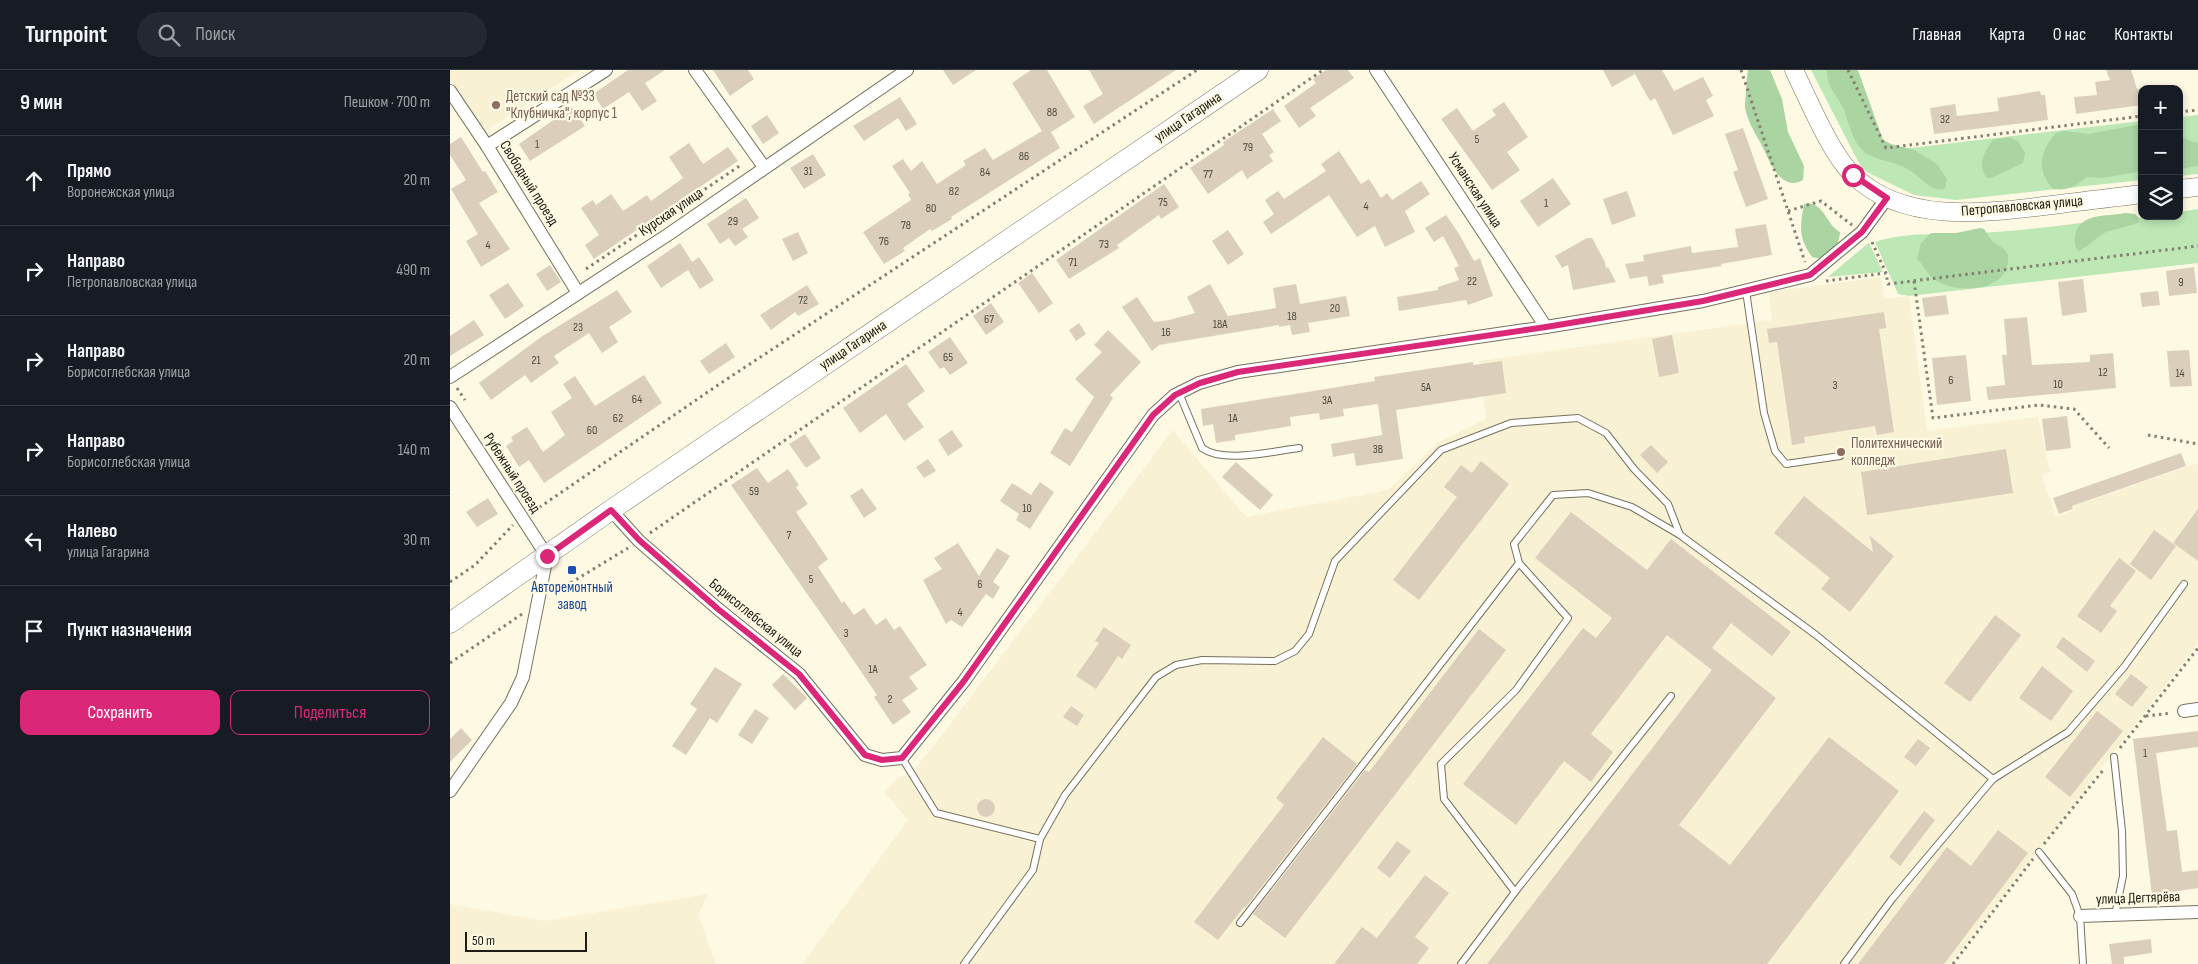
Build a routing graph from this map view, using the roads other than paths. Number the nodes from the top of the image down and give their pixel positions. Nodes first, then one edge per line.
1 (606, 70) edge
2 (694, 70) edge
3 (907, 70) edge
4 (1258, 70) edge
5 (1376, 70) edge
6 (1794, 70) edge
7 (450, 91) edge
8 (487, 146) junction
9 (764, 167) junction
10 (2198, 187) edge
11 (2183, 189) edge
12 (2138, 194) edge
13 (1887, 198) junction
14 (1746, 291) junction
15 (578, 293) junction
16 (1546, 327) junction
17 (450, 377) edge
18 (1179, 393) junction
19 (450, 407) edge
20 (1299, 448) dead end
21 (1840, 456) dead end
22 (611, 510) junction
23 (1680, 535) junction
24 (547, 556) junction
25 (1518, 563) junction
26 (2184, 584) dead end
27 (450, 623) edge
28 (1670, 696) dead end
29 (2198, 709) edge
30 (2184, 711) road end
31 (2114, 757) road end
32 (902, 758) junction
33 (1993, 779) junction
34 (450, 791) edge
35 (1040, 839) junction
36 (2039, 852) road end
37 (1516, 892) junction
38 (2198, 912) edge
39 (2115, 915) junction
40 (2080, 916) junction
41 (1240, 923) dead end
42 (964, 964) edge
43 (1461, 964) edge
44 (1844, 964) edge
45 (2083, 964) edge

1 - 8 street
2 - 9 street
3 - 9 street, Курская улица
4 - 22 main road, улица Гагарина
5 - 16 street, Усманская улица
6 - 13 main road, Петропавловская улица
7 - 8 street, Свободный проезд
8 - 15 street, Свободный проезд
9 - 15 street, Курская улица
10 - 11 main road
12 - 13 main road, Петропавловская улица
13 - 14 street
14 - 16 street
14 - 21 lane
15 - 17 street, Курская улица
16 - 18 street
18 - 20 lane
18 - 32 street
19 - 24 street, Рубежный проезд
22 - 24 main road, улица Гагарина
22 - 32 street, Борисоглебская улица
23 - 25 lane
23 - 33 lane
23 - 35 lane
24 - 27 main road, улица Гагарина
24 - 34 street
25 - 37 lane
25 - 41 lane
26 - 33 lane
28 - 37 lane
29 - 30 street
31 - 39 lane
32 - 35 lane
33 - 44 lane
35 - 42 lane
36 - 40 lane
37 - 43 lane
38 - 39 street, улица Дегтярёва
39 - 40 street, улица Дегтярёва
40 - 45 lane

